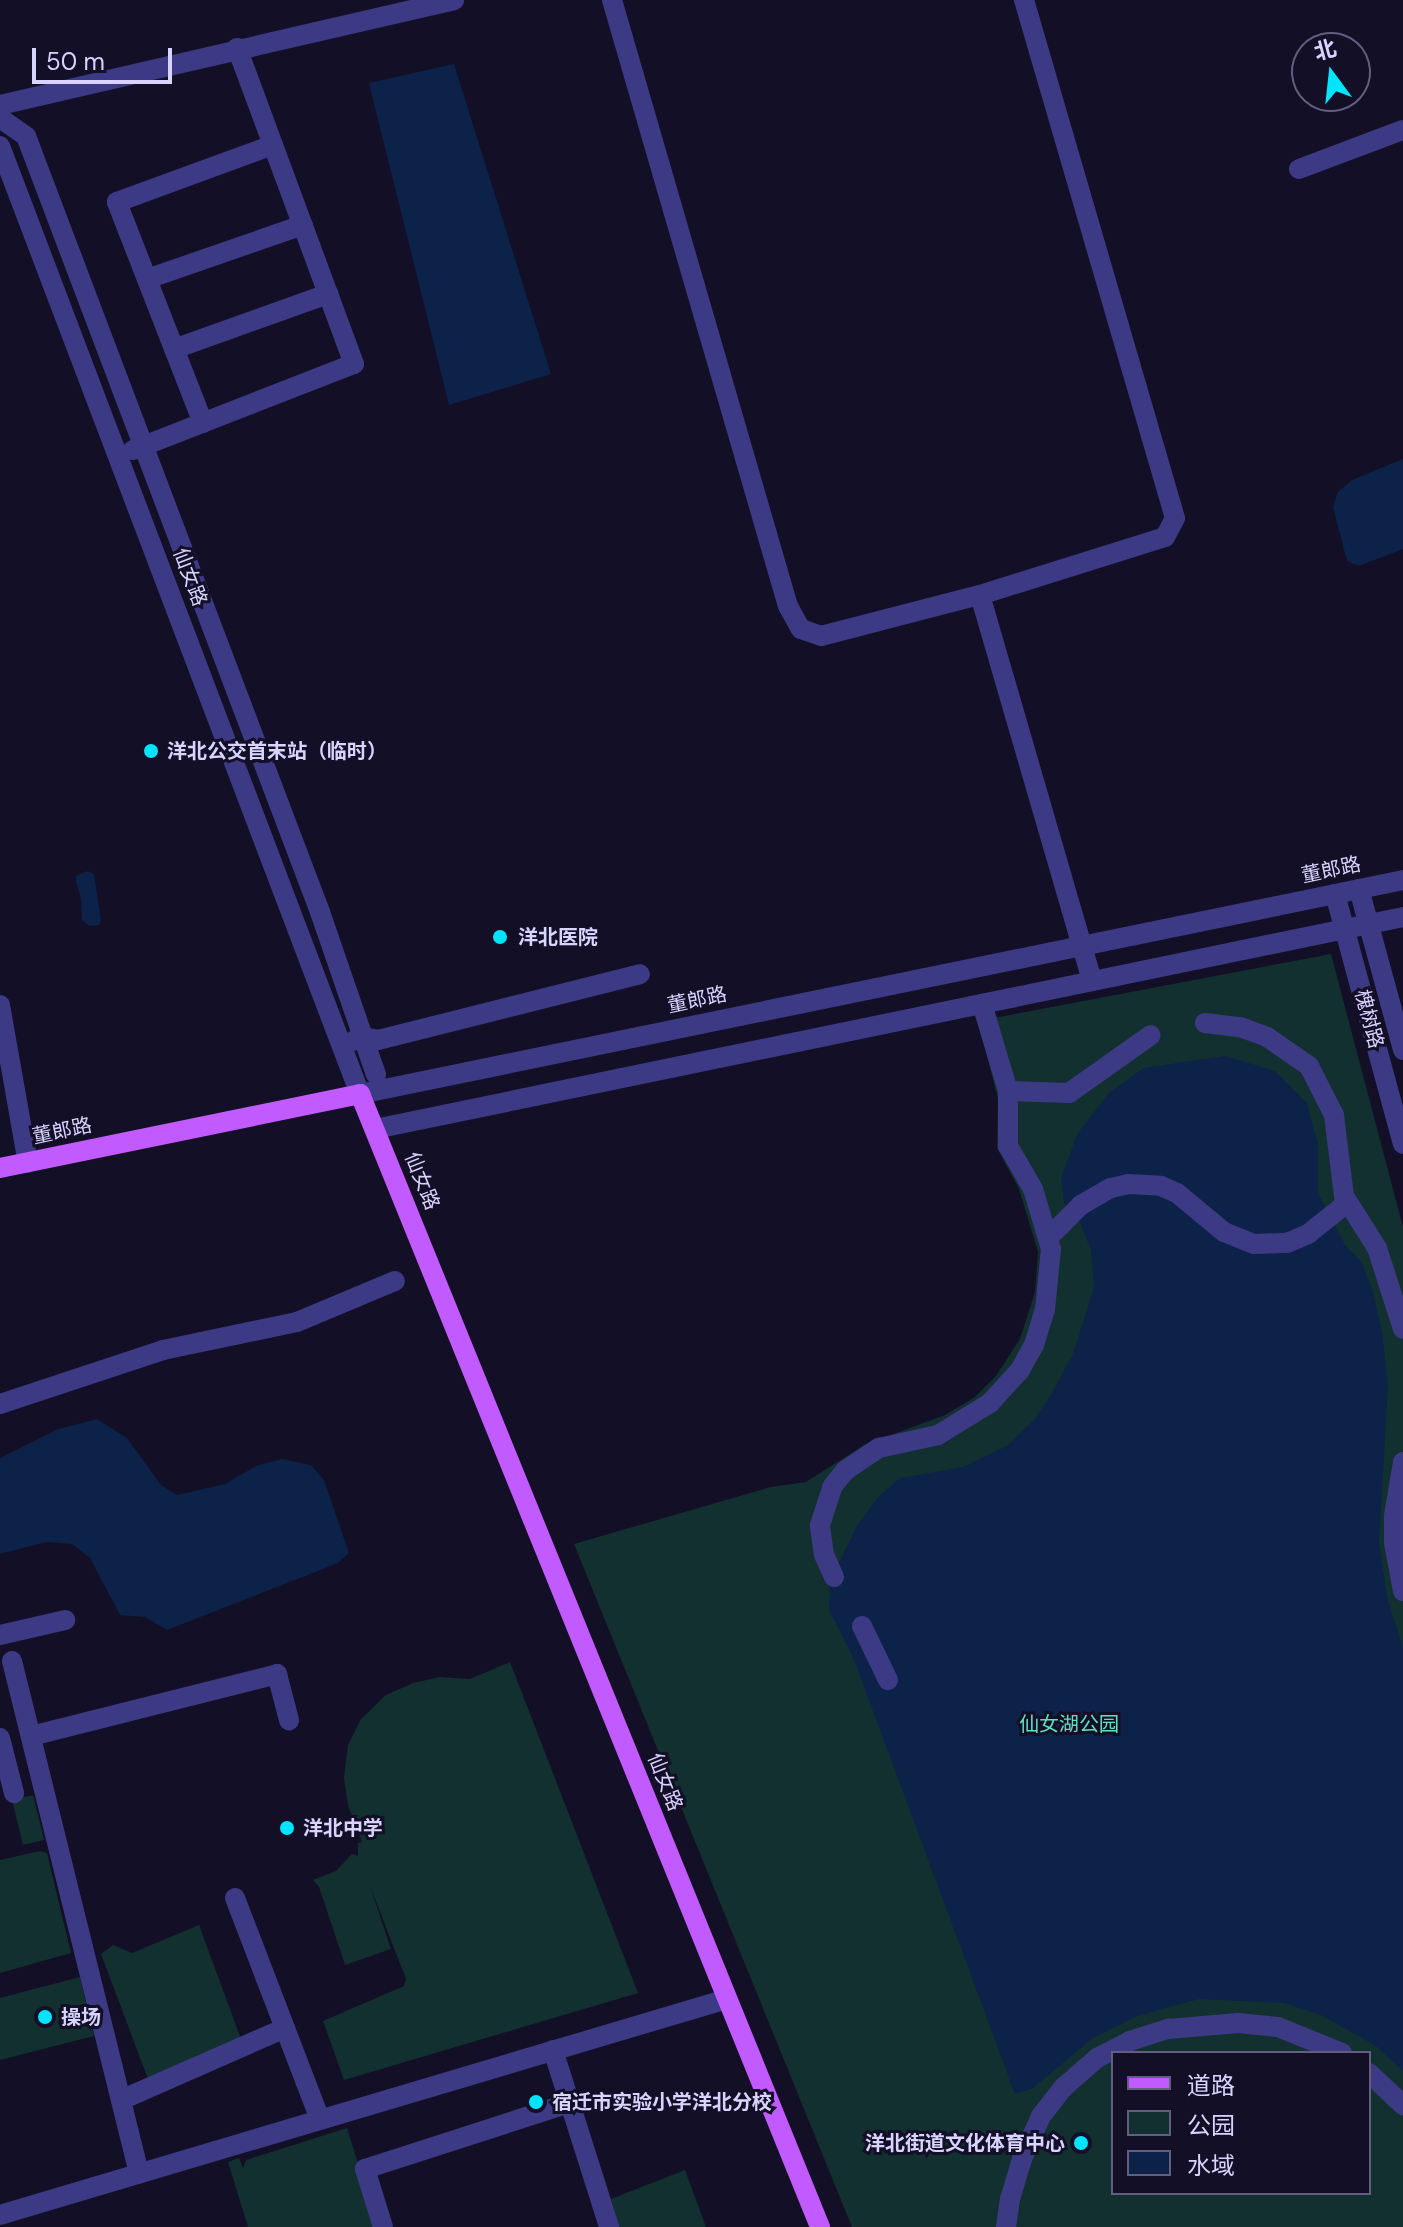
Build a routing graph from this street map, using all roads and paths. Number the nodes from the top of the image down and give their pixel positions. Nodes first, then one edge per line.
1 (454, 0) edge
2 (612, 0) edge
3 (1024, 0) edge
4 (237, 48) junction
5 (0, 105) edge
6 (0, 118) edge
7 (1403, 130) edge
8 (273, 145) junction
9 (0, 146) edge
10 (1299, 169) dead end
11 (303, 225) junction
12 (147, 279) junction
13 (328, 294) junction
14 (174, 349) junction
15 (203, 423) junction
16 (144, 446) junction
17 (118, 456) junction
18 (980, 595) junction
19 (1403, 880) edge
20 (1359, 889) junction
21 (1335, 894) junction
22 (1403, 917) edge
23 (1369, 924) junction
24 (1345, 929) junction
25 (1081, 946) junction
26 (640, 974) dead end
27 (1092, 981) junction
28 (982, 1004) junction
29 (0, 1005) edge
30 (1205, 1023) dead end
31 (2, 1034) edge
32 (1151, 1035) dead end
33 (363, 1037) junction
34 (342, 1046) junction
35 (1403, 1050) edge
36 (376, 1075) dead end
37 (7, 1089) edge
38 (1008, 1091) junction
39 (360, 1094) junction
40 (375, 1129) junction
41 (1403, 1144) edge
42 (28, 1163) junction
43 (0, 1168) edge
44 (1340, 1209) junction
45 (1048, 1238) junction
46 (395, 1281) dead end
47 (1403, 1329) edge
48 (0, 1404) edge
49 (1403, 1462) edge
50 (833, 1574) dead end
51 (1403, 1591) edge
52 (65, 1620) dead end
53 (862, 1626) dead end
54 (0, 1635) edge
55 (12, 1661) dead end
56 (888, 1680) dead end
57 (289, 1720) dead end
58 (32, 1742) junction
59 (2, 1747) edge
60 (14, 1793) dead end
61 (235, 1898) dead end
62 (727, 1999) junction
63 (285, 2028) junction
64 (553, 2050) junction
65 (1337, 2051) edge
66 (1371, 2075) edge
67 (121, 2100) junction
68 (569, 2103) junction
69 (1403, 2105) edge
70 (320, 2119) junction
71 (139, 2173) junction
72 (0, 2215) edge
73 (383, 2227) edge
74 (609, 2227) edge
75 (820, 2227) edge
76 (1006, 2227) edge

1 - 4 street
2 - 18 street
3 - 18 street
4 - 5 street
4 - 8 street
6 - 16 street
7 - 10 street
8 - 11 street
8 - 12 street
9 - 17 street, 仙女路
11 - 12 street
11 - 13 street
12 - 14 street
13 - 14 street
13 - 15 street
14 - 15 street
15 - 16 street
16 - 17 street
16 - 33 street
17 - 34 street, 仙女路
18 - 25 street
19 - 20 street, 董郎路
20 - 21 street, 董郎路
20 - 23 street, 槐树路
21 - 24 street, 槐树路
21 - 25 street, 董郎路
22 - 23 street
23 - 24 street
23 - 35 street, 槐树路
24 - 27 street
24 - 41 street, 槐树路
25 - 27 street
25 - 39 street, 董郎路
26 - 33 street
27 - 28 street
28 - 38 street
28 - 40 street
29 - 31 street
30 - 44 street
31 - 37 street
32 - 38 street
33 - 34 street
33 - 36 street
34 - 39 street, 仙女路
37 - 42 street
38 - 45 street
39 - 40 main road, 仙女路
39 - 42 main road, 董郎路
40 - 62 main road, 仙女路
42 - 43 main road, 董郎路
44 - 45 street
44 - 47 street
45 - 50 street
46 - 48 street
49 - 51 street
52 - 54 street
53 - 56 street
55 - 58 street
57 - 58 street
58 - 59 street
58 - 67 street
59 - 60 street
61 - 63 street
62 - 64 street
62 - 75 main road, 仙女路
63 - 67 street
63 - 70 street
64 - 68 street
64 - 70 street
65 - 76 street
66 - 69 street
67 - 71 street
68 - 73 street
68 - 74 street
70 - 71 street
71 - 72 street

